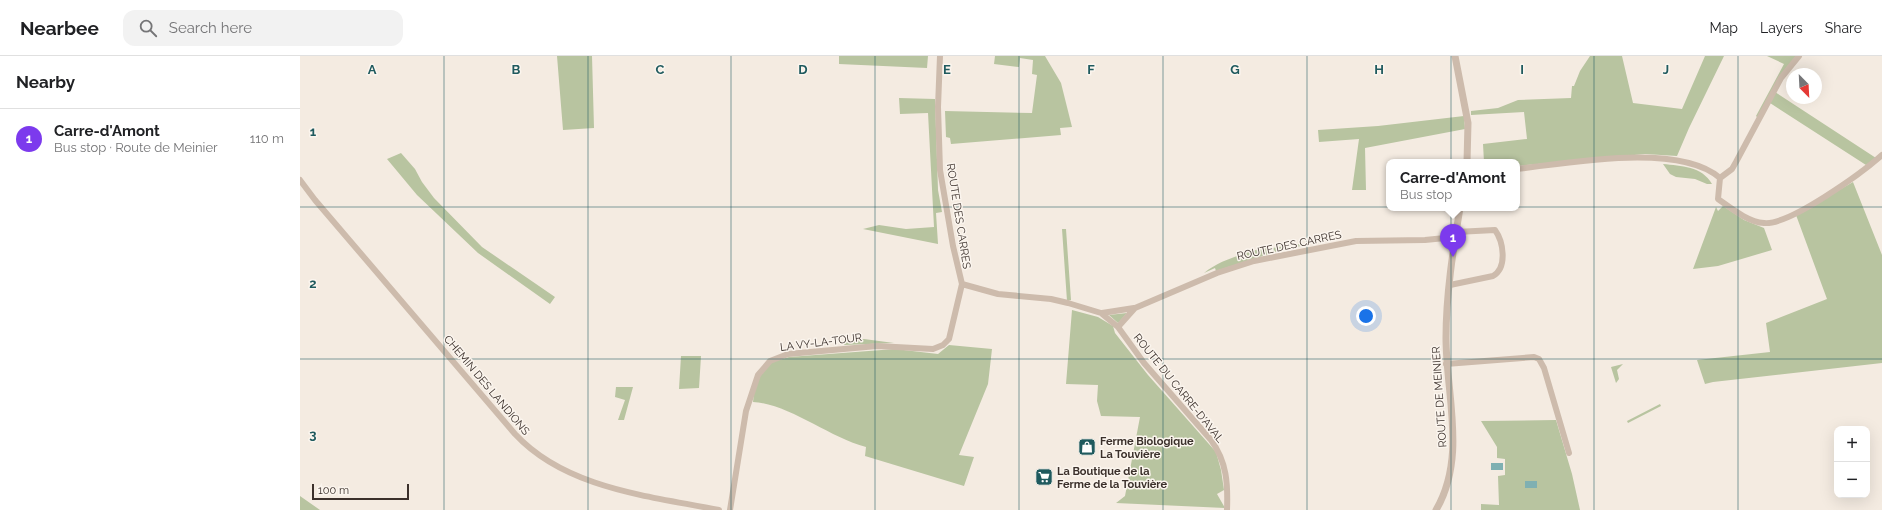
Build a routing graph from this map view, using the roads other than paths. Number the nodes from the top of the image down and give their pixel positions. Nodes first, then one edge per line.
1 (940, 56) edge
2 (1455, 56) edge
3 (1799, 56) edge
4 (1882, 154) edge
5 (1467, 159) edge
6 (1520, 169) edge
7 (1720, 178) junction
8 (300, 180) edge
9 (1459, 211) edge
10 (1455, 234) junction
11 (962, 284) junction
12 (1450, 285) junction
13 (1135, 308) junction
14 (1100, 313) junction
15 (1118, 327) junction
16 (1446, 364) junction
17 (1569, 453) dead end
18 (719, 510) edge
19 (730, 510) edge
20 (1227, 510) edge
21 (1436, 510) edge

1 - 11 street, ROUTE DES CARRES
2 - 5 street
3 - 7 street
4 - 7 street
6 - 7 street
8 - 18 street, CHEMIN DES LANDIONS
9 - 10 street, ROUTE DE MEINIER
10 - 12 street, ROUTE DE MEINIER
10 - 12 street, ROUTE DES CARRES
10 - 13 street, ROUTE DES CARRES
11 - 14 street, ROUTE DES CARRES
11 - 19 street, LA VY-LA-TOUR
12 - 16 street, ROUTE DE MEINIER
13 - 14 street, ROUTE DES CARRES
13 - 15 street, ROUTE DES CARRES
14 - 15 street, ROUTE DES CARRES
15 - 20 street, ROUTE DU CARRE-D'AVAL
16 - 17 street
16 - 21 street, ROUTE DE MEINIER

